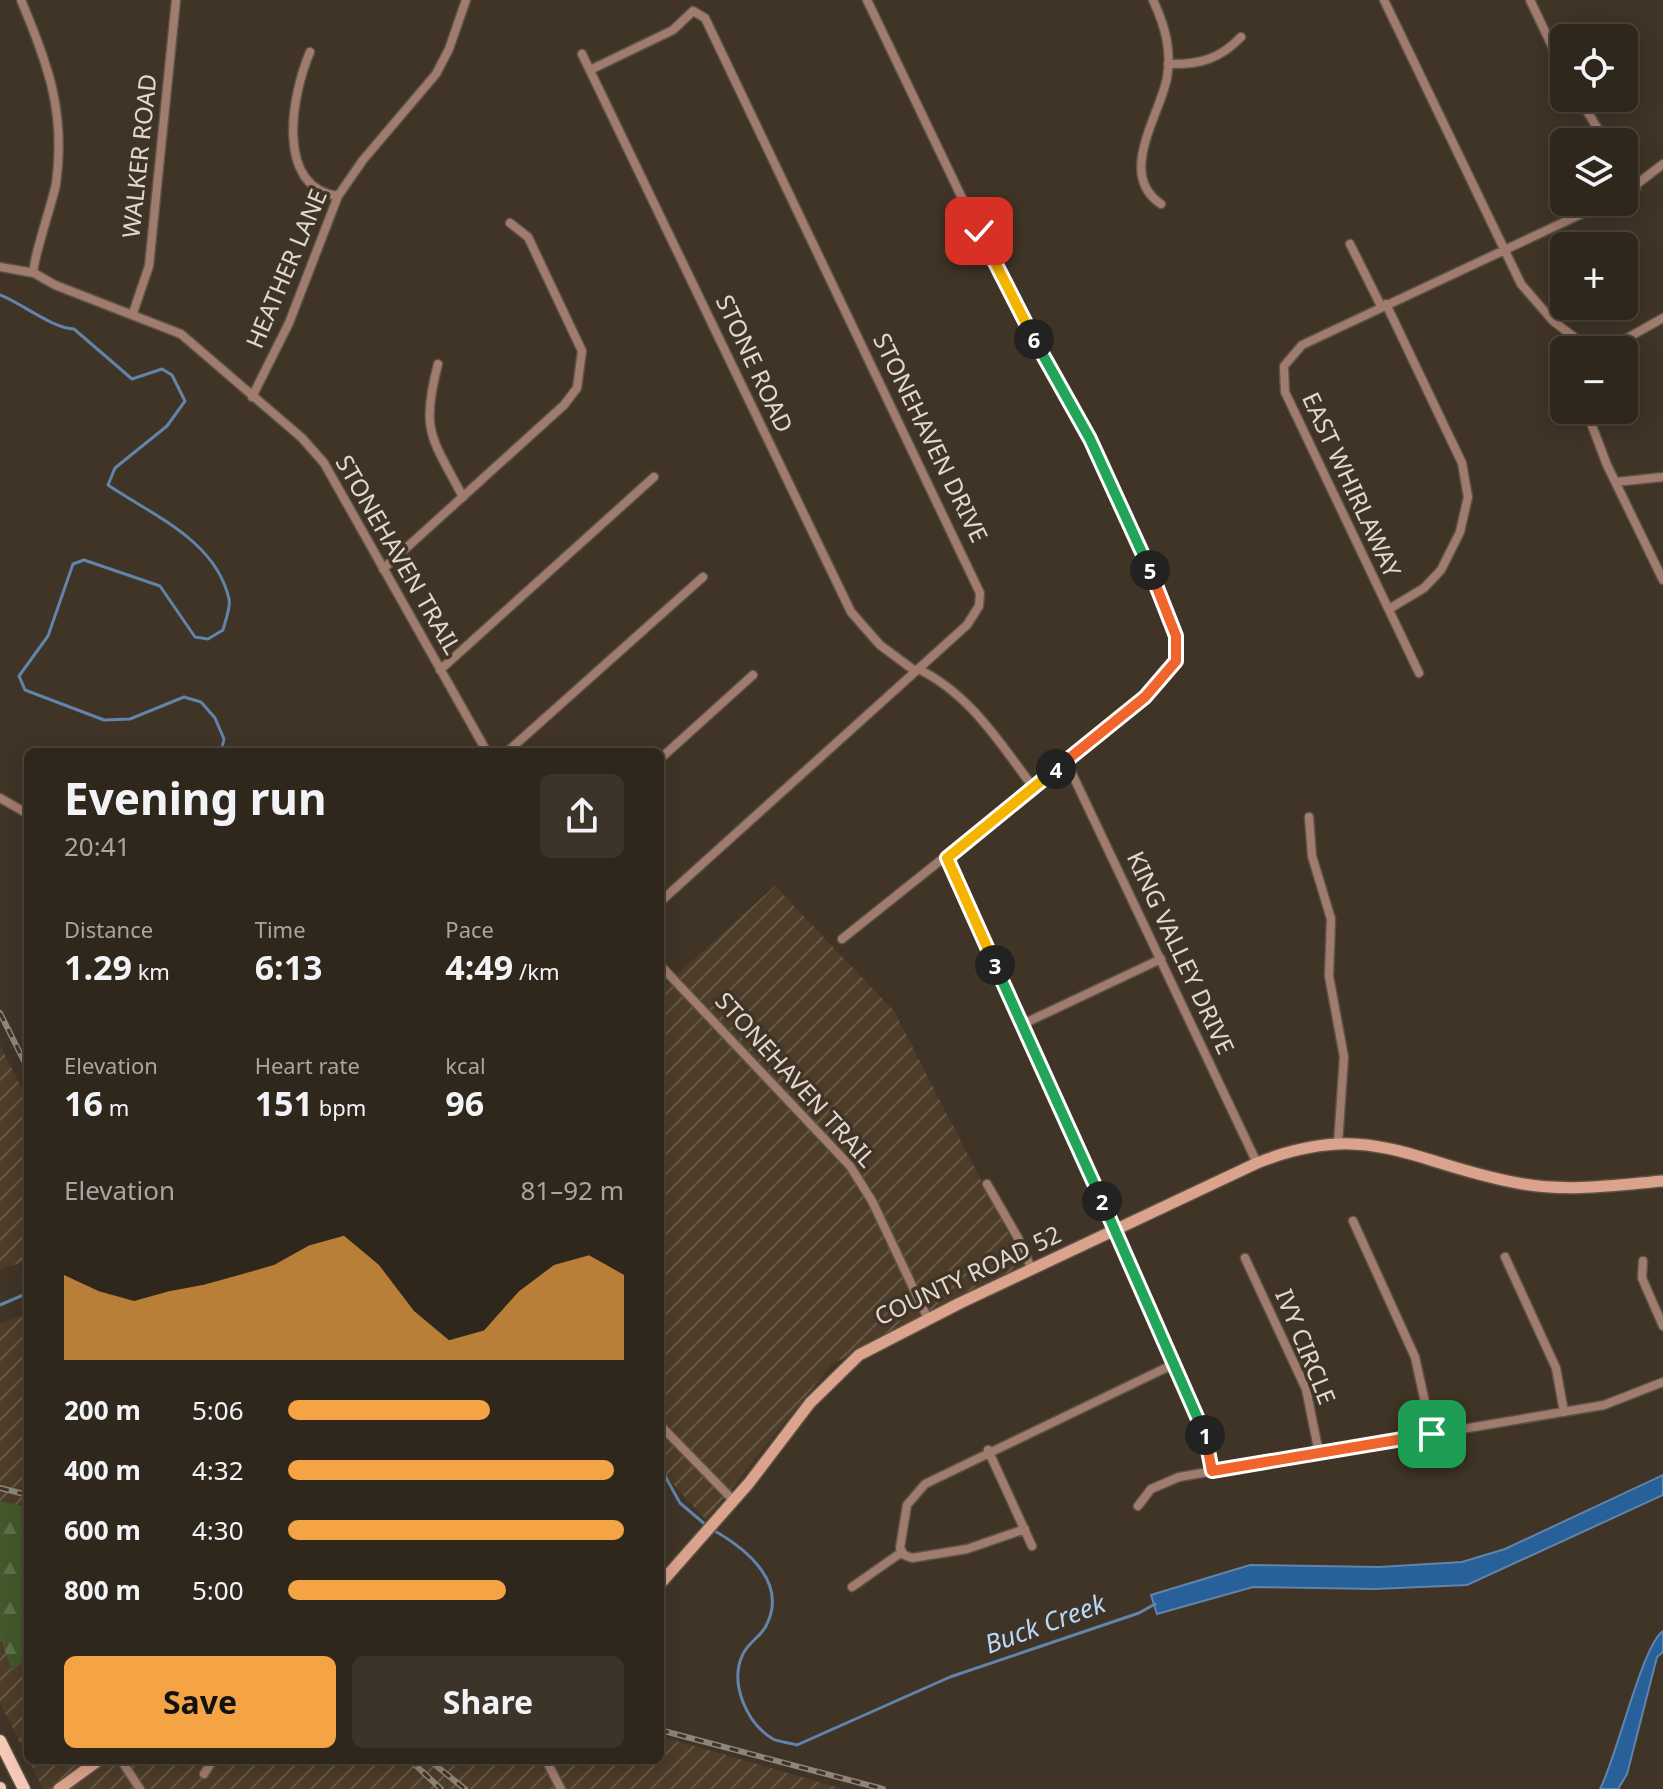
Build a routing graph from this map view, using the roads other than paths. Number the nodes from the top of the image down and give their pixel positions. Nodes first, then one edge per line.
1 (21, 0) edge
2 (176, 0) edge
3 (466, 0) edge
4 (867, 0) edge
5 (1153, 0) edge
6 (1384, 0) edge
7 (1530, 0) edge
8 (1241, 37) dead end
9 (1550, 42) edge
10 (310, 52) dead end
11 (582, 54) dead end
12 (1168, 64) junction
13 (590, 70) junction
14 (1663, 164) edge
15 (1638, 186) edge
16 (338, 196) junction
17 (1161, 204) dead end
18 (1575, 216) edge
19 (510, 223) dead end
20 (1350, 244) dead end
21 (1503, 248) junction
22 (0, 267) edge
23 (34, 273) junction
24 (1384, 305) junction
25 (133, 313) junction
26 (1663, 318) edge
27 (1574, 336) edge
28 (1631, 336) edge
29 (438, 364) dead end
30 (252, 397) junction
31 (1592, 424) edge
32 (654, 477) dead end
33 (1663, 477) edge
34 (1616, 482) junction
35 (463, 497) junction
36 (383, 569) junction
37 (703, 577) dead end
38 (1663, 580) edge
39 (1389, 609) junction
40 (440, 670) junction
41 (916, 670) junction
42 (1419, 673) dead end
43 (753, 675) dead end
44 (485, 748) edge
45 (511, 748) edge
46 (664, 755) edge
47 (1066, 761) junction
48 (1033, 787) junction
49 (0, 798) edge
50 (24, 812) edge
51 (1309, 817) dead end
52 (947, 858) junction
53 (664, 898) edge
54 (842, 939) dead end
55 (1161, 959) junction
56 (664, 969) edge
57 (1023, 1024) junction
58 (1338, 1143) junction
59 (1257, 1163) junction
60 (1663, 1181) edge
61 (987, 1184) dead end
62 (1353, 1221) dead end
63 (1114, 1232) junction
64 (1505, 1257) dead end
65 (1245, 1258) dead end
66 (1643, 1261) dead end
67 (1032, 1270) junction
68 (928, 1319) junction
69 (1663, 1326) edge
70 (1174, 1364) junction
71 (1663, 1382) edge
72 (1564, 1412) junction
73 (664, 1429) edge
74 (1432, 1434) junction
75 (988, 1450) junction
76 (1319, 1453) junction
77 (1212, 1471) junction
78 (734, 1501) junction
79 (1138, 1506) dead end
80 (1025, 1529) junction
81 (1032, 1546) dead end
82 (902, 1552) junction
83 (664, 1580) edge
84 (852, 1587) dead end
85 (0, 1741) edge
86 (93, 1764) edge
87 (124, 1764) edge
88 (210, 1764) edge
89 (548, 1764) edge
90 (204, 1774) dead end
91 (24, 1789) edge
92 (59, 1789) edge
93 (140, 1789) edge
94 (561, 1789) edge

1 - 23 street
2 - 25 street, WALKER ROAD
3 - 16 street, HEATHER LANE
4 - 47 street
5 - 12 street
6 - 21 street
7 - 9 street
8 - 12 street
10 - 16 street
11 - 13 street, STONE ROAD
12 - 17 street
13 - 41 street, STONE ROAD
13 - 41 street, STONEHAVEN DRIVE
14 - 15 street
16 - 30 street, HEATHER LANE
18 - 21 street, EAST WHIRLAWAY
19 - 35 street
20 - 24 street
21 - 24 street, EAST WHIRLAWAY
21 - 27 street
22 - 23 street, STONEHAVEN TRAIL
23 - 25 street, STONEHAVEN TRAIL
24 - 39 street
24 - 39 street, EAST WHIRLAWAY
25 - 30 street, STONEHAVEN TRAIL
26 - 28 street
29 - 35 street
30 - 36 street, STONEHAVEN TRAIL
31 - 34 street
32 - 40 street
33 - 34 street
34 - 38 street
35 - 36 street
36 - 40 street, STONEHAVEN TRAIL
37 - 45 street
39 - 42 street, EAST WHIRLAWAY
40 - 44 street, STONEHAVEN TRAIL
41 - 48 street, STONE ROAD
41 - 53 street, STONEHAVEN DRIVE
43 - 46 street
47 - 48 street
47 - 55 street, KING VALLEY DRIVE
48 - 52 street
49 - 50 street
51 - 58 street
52 - 54 street
52 - 57 street
55 - 57 street
55 - 59 street, KING VALLEY DRIVE
56 - 68 street, STONEHAVEN TRAIL
57 - 63 street
58 - 59 street, COUNTY ROAD 52
58 - 60 street, COUNTY ROAD 52
59 - 63 street, COUNTY ROAD 52
61 - 67 street
62 - 74 street
63 - 67 street, COUNTY ROAD 52
63 - 70 street
64 - 72 street
65 - 76 street, IVY CIRCLE
66 - 69 street
67 - 68 street, COUNTY ROAD 52
68 - 78 street, COUNTY ROAD 52
70 - 75 street
70 - 77 street
71 - 72 street
72 - 74 street
73 - 78 street
74 - 76 street
75 - 80 street
75 - 82 street
76 - 77 street
77 - 79 street
78 - 83 street, COUNTY ROAD 52
80 - 81 street
80 - 82 street
82 - 84 street
85 - 91 main road
86 - 92 street
87 - 93 street
88 - 90 street
89 - 94 street

